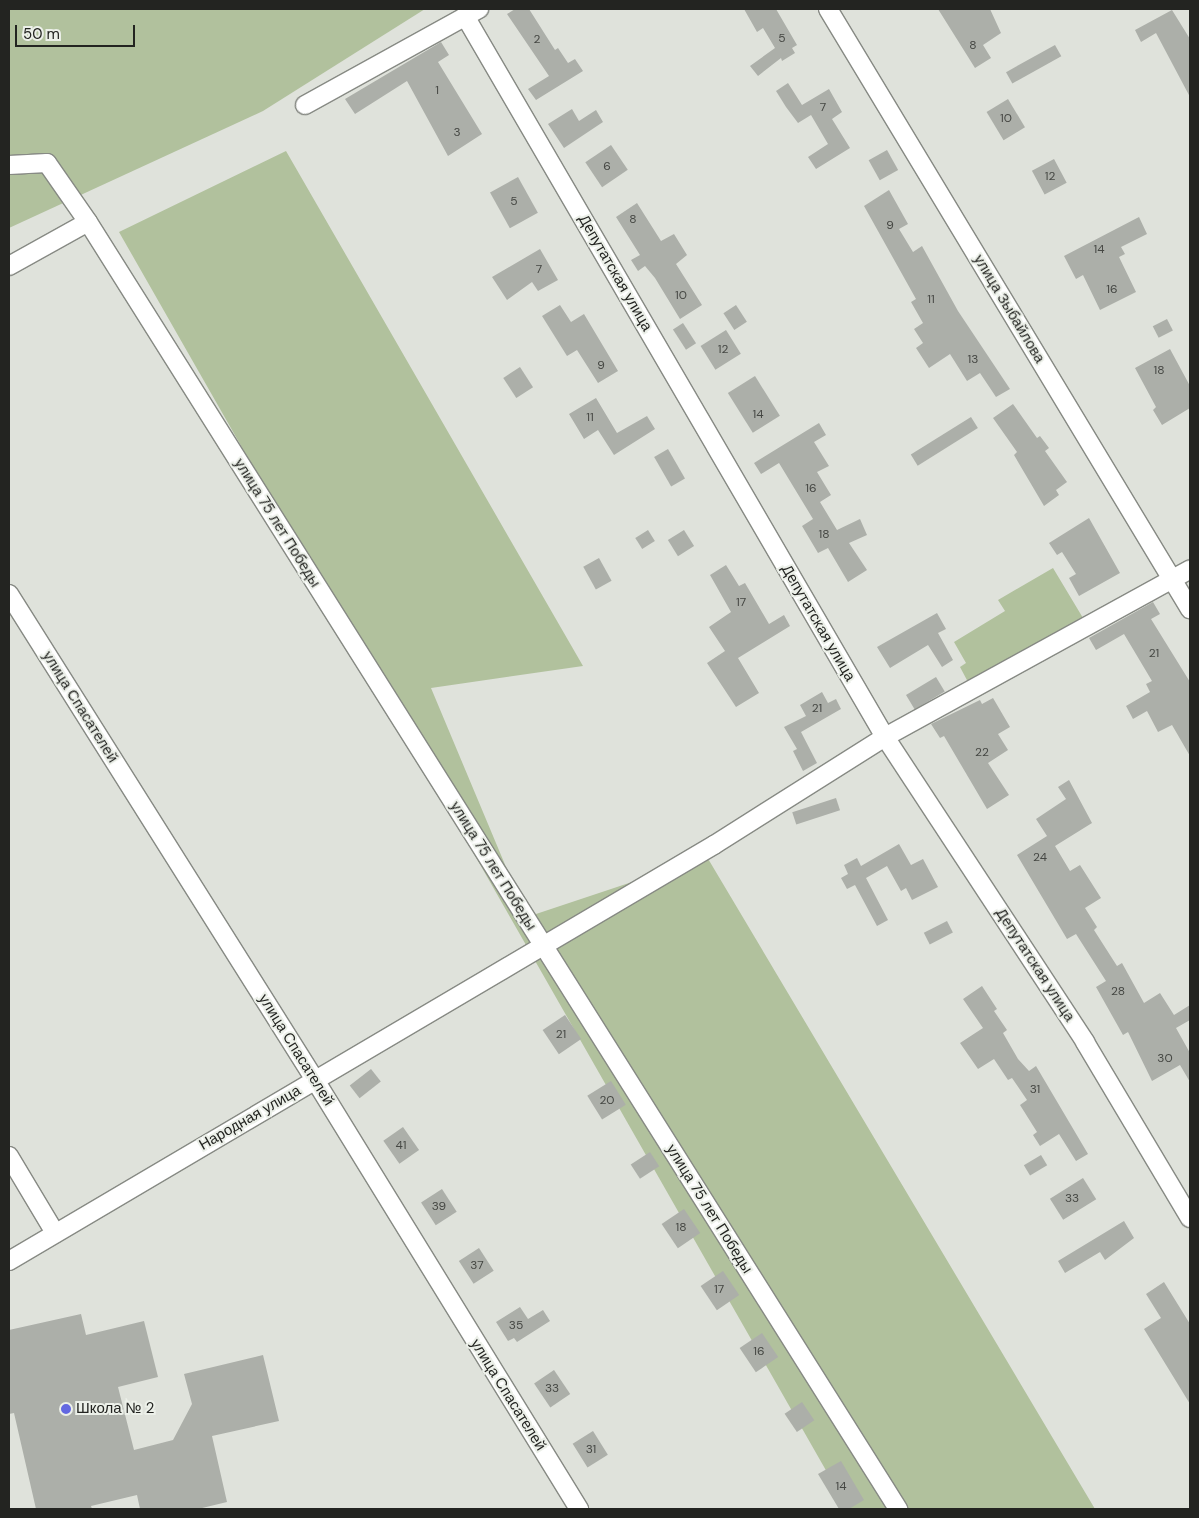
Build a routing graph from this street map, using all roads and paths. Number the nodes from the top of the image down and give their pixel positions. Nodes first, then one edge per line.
1 (828, 9) edge
2 (472, 13) edge
3 (305, 105) dead end
4 (9, 165) edge
5 (88, 222) junction
6 (9, 266) edge
7 (1190, 569) edge
8 (1171, 578) junction
9 (9, 594) edge
10 (1190, 609) edge
11 (885, 737) junction
12 (543, 946) junction
13 (315, 1080) junction
14 (9, 1156) edge
15 (1190, 1218) edge
16 (55, 1233) junction
17 (9, 1260) edge
18 (579, 1509) edge
19 (898, 1509) edge

1 - 8 street, улица Зыбайлова
2 - 3 street
2 - 11 street, Депутатская улица
4 - 5 street, улица 75 лет Победы
5 - 6 street
5 - 12 street, улица 75 лет Победы
7 - 8 street, Народная улица
8 - 10 street, улица Зыбайлова
8 - 11 street, Народная улица
9 - 13 street, улица Спасателей
11 - 12 street, Народная улица
11 - 15 street, Депутатская улица
12 - 13 street, Народная улица
12 - 19 street, улица 75 лет Победы
13 - 16 street, Народная улица
13 - 18 street, улица Спасателей
14 - 16 street
16 - 17 street, Народная улица

